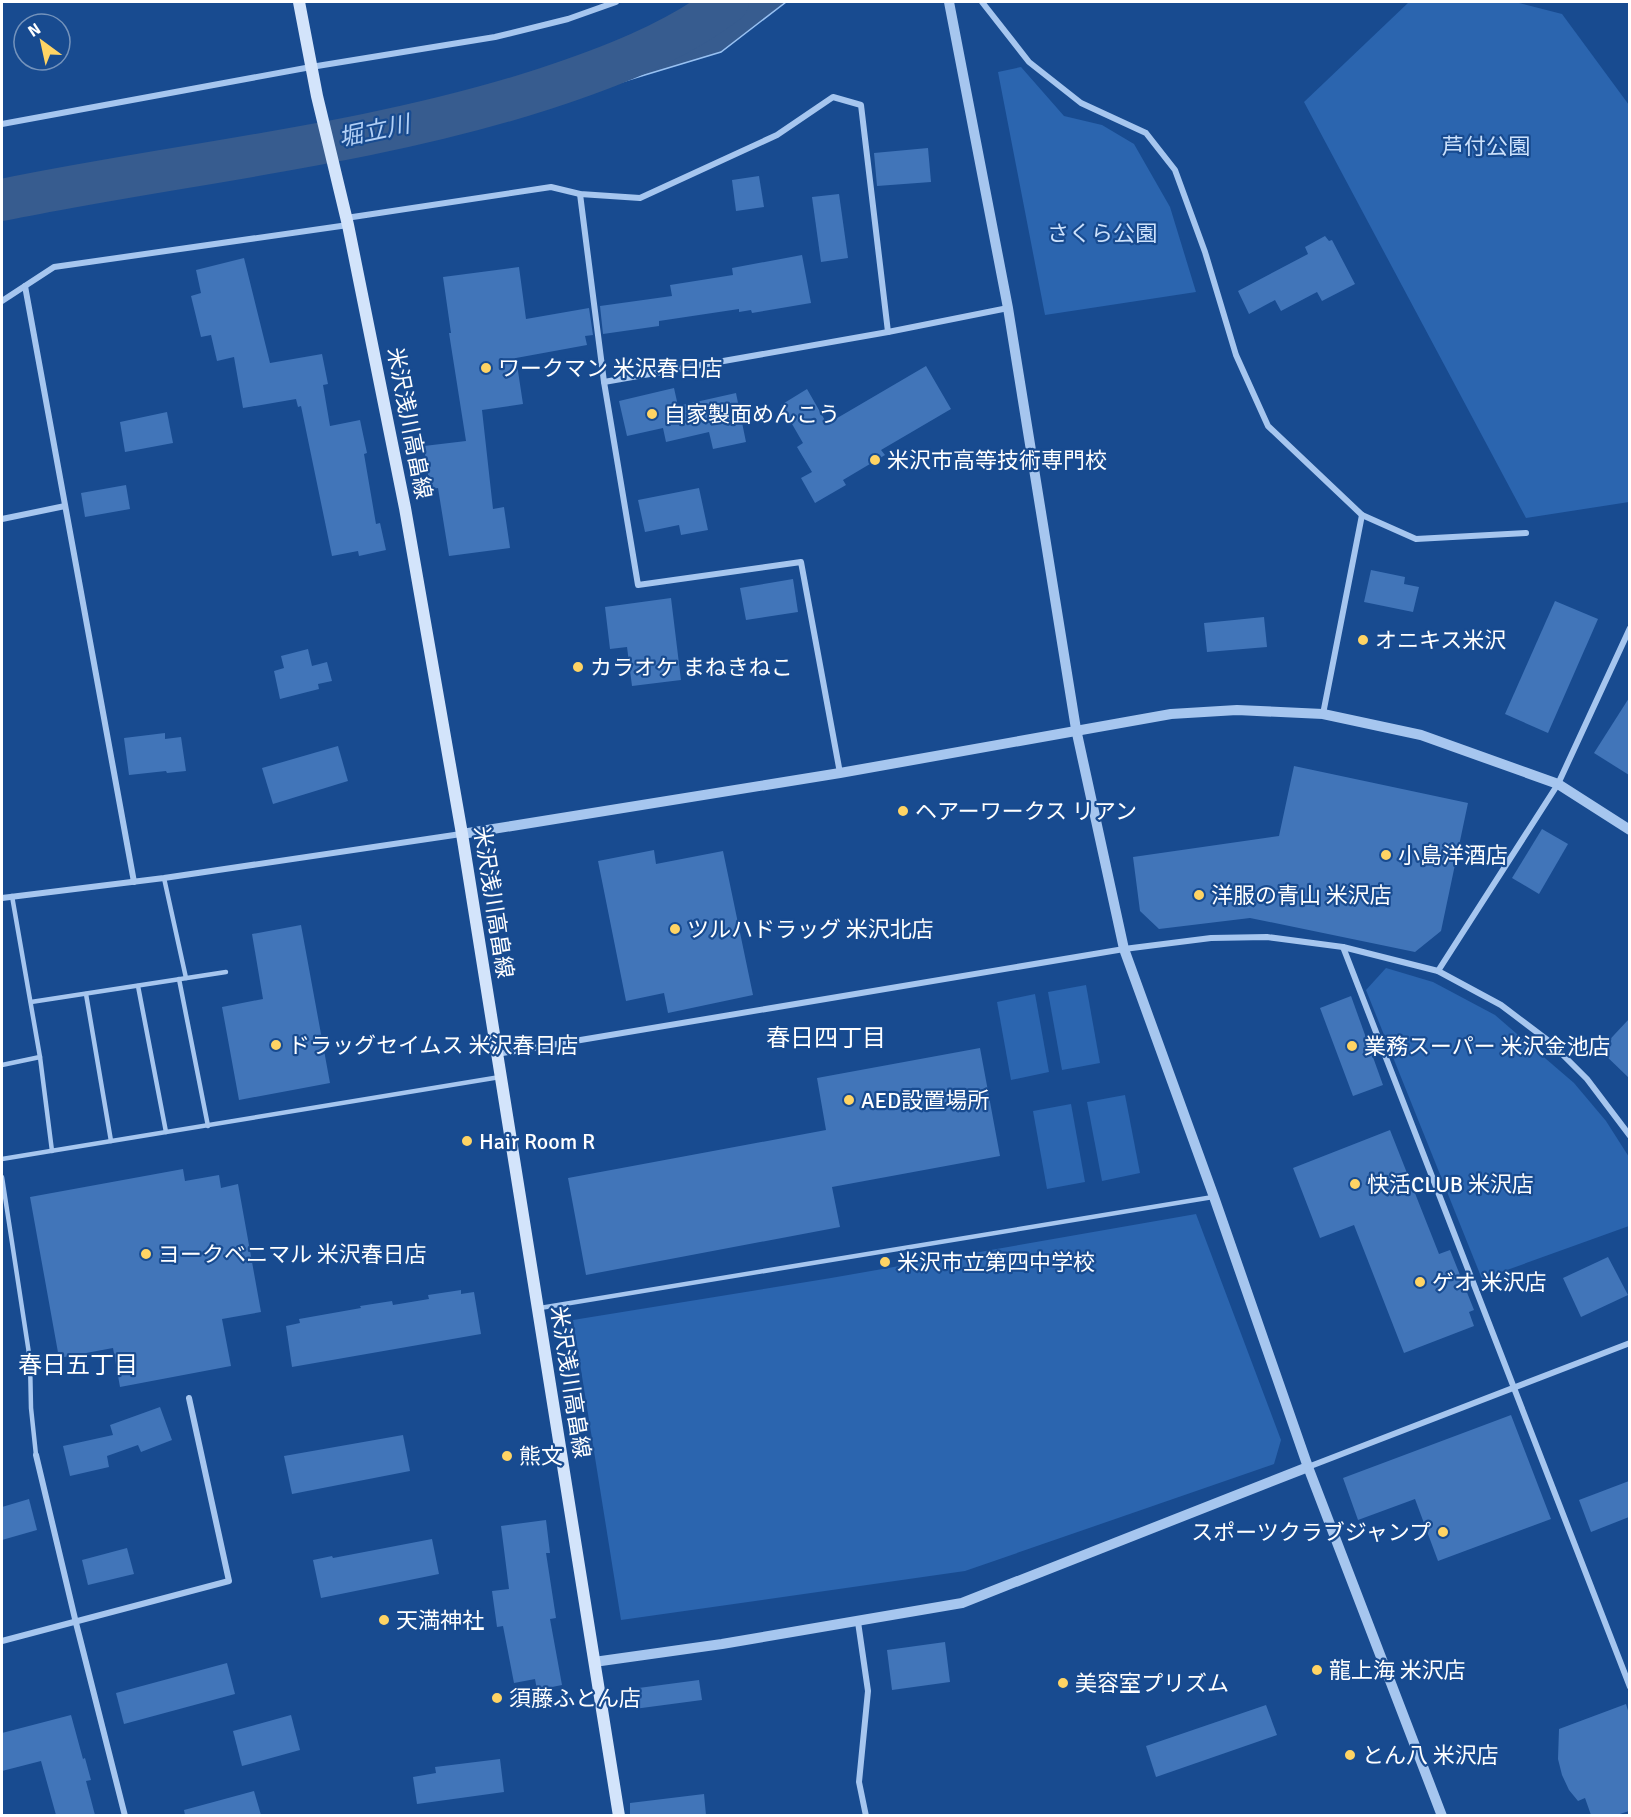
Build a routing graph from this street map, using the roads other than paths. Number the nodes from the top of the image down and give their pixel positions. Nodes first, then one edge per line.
1 (299, 2) edge
2 (616, 2) edge
3 (949, 2) edge
4 (982, 2) edge
5 (311, 67) junction
6 (2, 124) edge
7 (580, 194) junction
8 (347, 222) junction
9 (25, 286) junction
10 (2, 301) edge
11 (1008, 308) junction
12 (888, 332) junction
13 (604, 382) junction
14 (65, 506) junction
15 (1362, 515) junction
16 (2, 519) edge
17 (1526, 533) dead end
18 (1629, 628) edge
19 (1323, 714) junction
20 (1076, 729) junction
21 (840, 773) junction
22 (1558, 784) junction
23 (1629, 830) edge
24 (462, 834) junction
25 (164, 878) junction
26 (134, 882) junction
27 (12, 897) junction
28 (2, 898) edge
29 (1343, 947) junction
30 (1124, 949) junction
31 (1438, 971) junction
32 (226, 972) dead end
33 (186, 978) junction
34 (179, 979) junction
35 (138, 986) junction
36 (86, 994) junction
37 (31, 1002) junction
38 (497, 1054) junction
39 (40, 1057) junction
40 (2, 1065) edge
41 (500, 1077) junction
42 (208, 1125) junction
43 (166, 1132) junction
44 (1629, 1136) edge
45 (111, 1141) junction
46 (52, 1151) junction
47 (2, 1159) edge
48 (2, 1177) edge
49 (1214, 1197) junction
50 (538, 1308) junction
51 (1629, 1343) edge
52 (1513, 1388) junction
53 (189, 1398) dead end
54 (36, 1455) joint
55 (1308, 1467) junction
56 (858, 1622) junction
57 (76, 1623) junction
58 (2, 1641) edge
59 (594, 1662) junction
60 (1629, 1686) edge
61 (126, 1815) edge
62 (619, 1815) edge
63 (866, 1815) edge
64 (1442, 1815) edge

1 - 5 main road, 米沢浅川高畠線
2 - 5 street
3 - 11 street
4 - 15 street
5 - 6 street
5 - 8 main road, 米沢浅川高畠線
7 - 8 street
7 - 12 street
7 - 13 street
8 - 9 street
8 - 24 main road, 米沢浅川高畠線
9 - 10 street
9 - 14 street
11 - 12 street
11 - 20 street
12 - 13 street
13 - 21 street
14 - 16 street
14 - 26 street
15 - 17 street
15 - 19 street
18 - 22 street
19 - 20 street
19 - 22 street
20 - 21 street
20 - 30 street
21 - 24 street
22 - 23 street
22 - 31 street
24 - 25 street
24 - 38 main road, 米沢浅川高畠線
25 - 26 street
25 - 33 lane
26 - 27 street
27 - 28 street
27 - 37 lane
29 - 30 street
29 - 31 street
29 - 52 street
30 - 38 street
30 - 49 street
31 - 44 street
32 - 33 lane
33 - 34 lane
34 - 35 lane
34 - 42 lane
35 - 36 lane
35 - 43 lane
36 - 37 lane
36 - 45 lane
37 - 39 lane
38 - 41 main road, 米沢浅川高畠線
39 - 40 lane
39 - 46 lane
41 - 42 lane
41 - 50 main road, 米沢浅川高畠線
42 - 43 lane
43 - 45 lane
45 - 46 lane
46 - 47 lane
48 - 54 lane
49 - 50 lane
49 - 55 street
50 - 59 main road, 米沢浅川高畠線
51 - 52 street
52 - 55 street
52 - 60 street
53 - 57 street
54 - 57 street
55 - 56 street
55 - 64 street
56 - 59 street
56 - 63 street
57 - 58 street
57 - 61 street
59 - 62 main road, 米沢浅川高畠線

